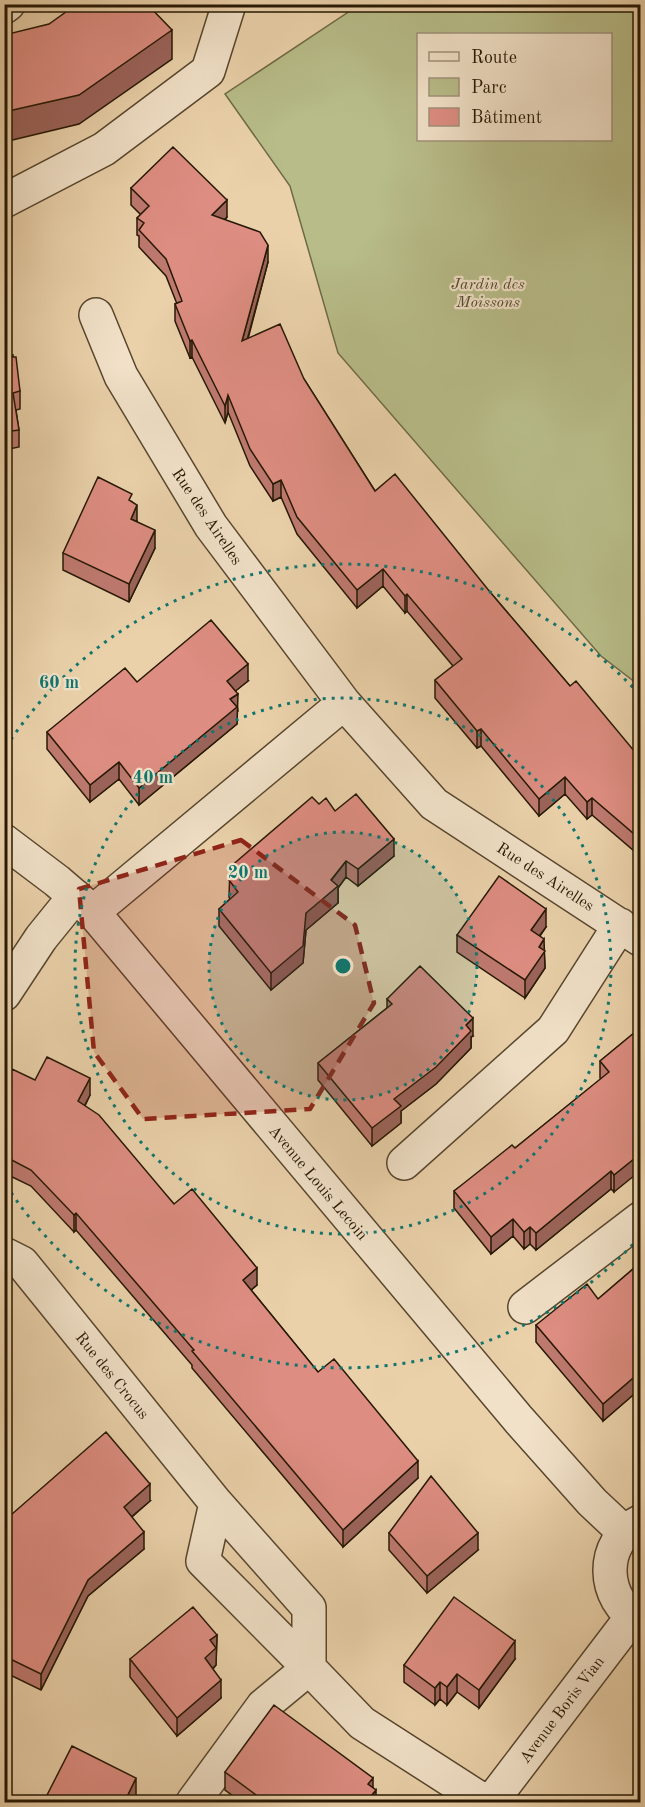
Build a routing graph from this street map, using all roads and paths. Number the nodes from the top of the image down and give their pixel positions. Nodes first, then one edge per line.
1 (229, 4) edge
2 (4, 201) edge
3 (96, 315) dead end
4 (344, 703) junction
5 (4, 841) edge
6 (84, 904) junction
7 (630, 932) edge
8 (4, 994) edge
9 (404, 1163) dead end
10 (640, 1219) edge
11 (4, 1254) edge
12 (525, 1307) dead end
13 (216, 1503) junction
14 (633, 1527) edge
15 (636, 1619) edge
16 (309, 1668) junction
17 (193, 1803) edge
18 (485, 1803) edge
19 (491, 1803) edge

1 - 2 street
3 - 4 street, Rue des Airelles
4 - 6 street
4 - 7 street, Rue des Airelles
5 - 6 street, Avenue Louis Lecoin
6 - 8 street
6 - 14 street, Avenue Louis Lecoin
7 - 9 street, Rue des Airelles
10 - 12 street
11 - 13 street, Rue des Crocus
13 - 16 street, Rue des Crocus
13 - 16 street
14 - 15 street
15 - 19 street, Avenue Boris Vian
16 - 17 street
16 - 18 street

